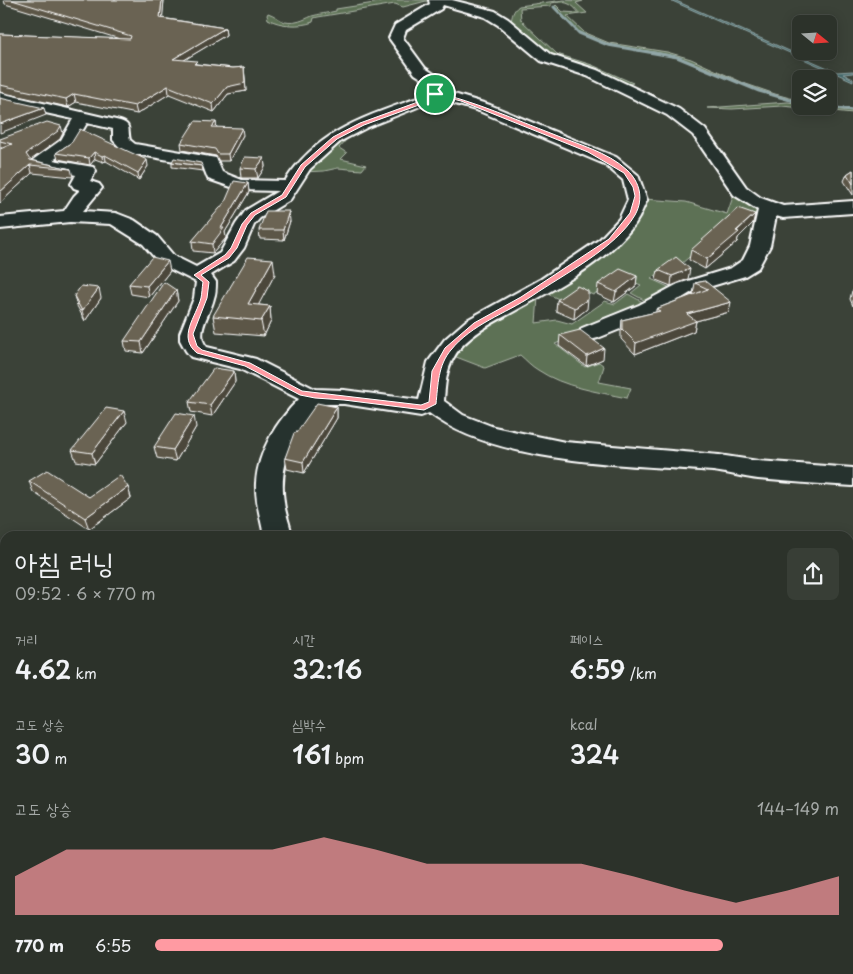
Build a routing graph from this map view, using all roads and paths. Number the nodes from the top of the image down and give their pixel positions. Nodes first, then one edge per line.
1 (437, 0) edge
2 (435, 94) junction
3 (0, 98) edge
4 (74, 116) junction
5 (42, 124) edge
6 (290, 186) junction
7 (853, 207) edge
8 (768, 208) junction
9 (70, 216) junction
10 (0, 223) edge
11 (197, 275) junction
12 (590, 333) dead end
13 (315, 396) junction
14 (432, 404) junction
15 (853, 477) edge
16 (277, 531) edge

1 - 2 street
1 - 8 street
2 - 6 street
2 - 14 street
3 - 4 street
4 - 5 street
4 - 6 street
4 - 9 street
6 - 11 street
7 - 8 street
8 - 12 street
9 - 10 street
9 - 11 street
11 - 13 street
13 - 14 street
13 - 16 street
14 - 15 street

